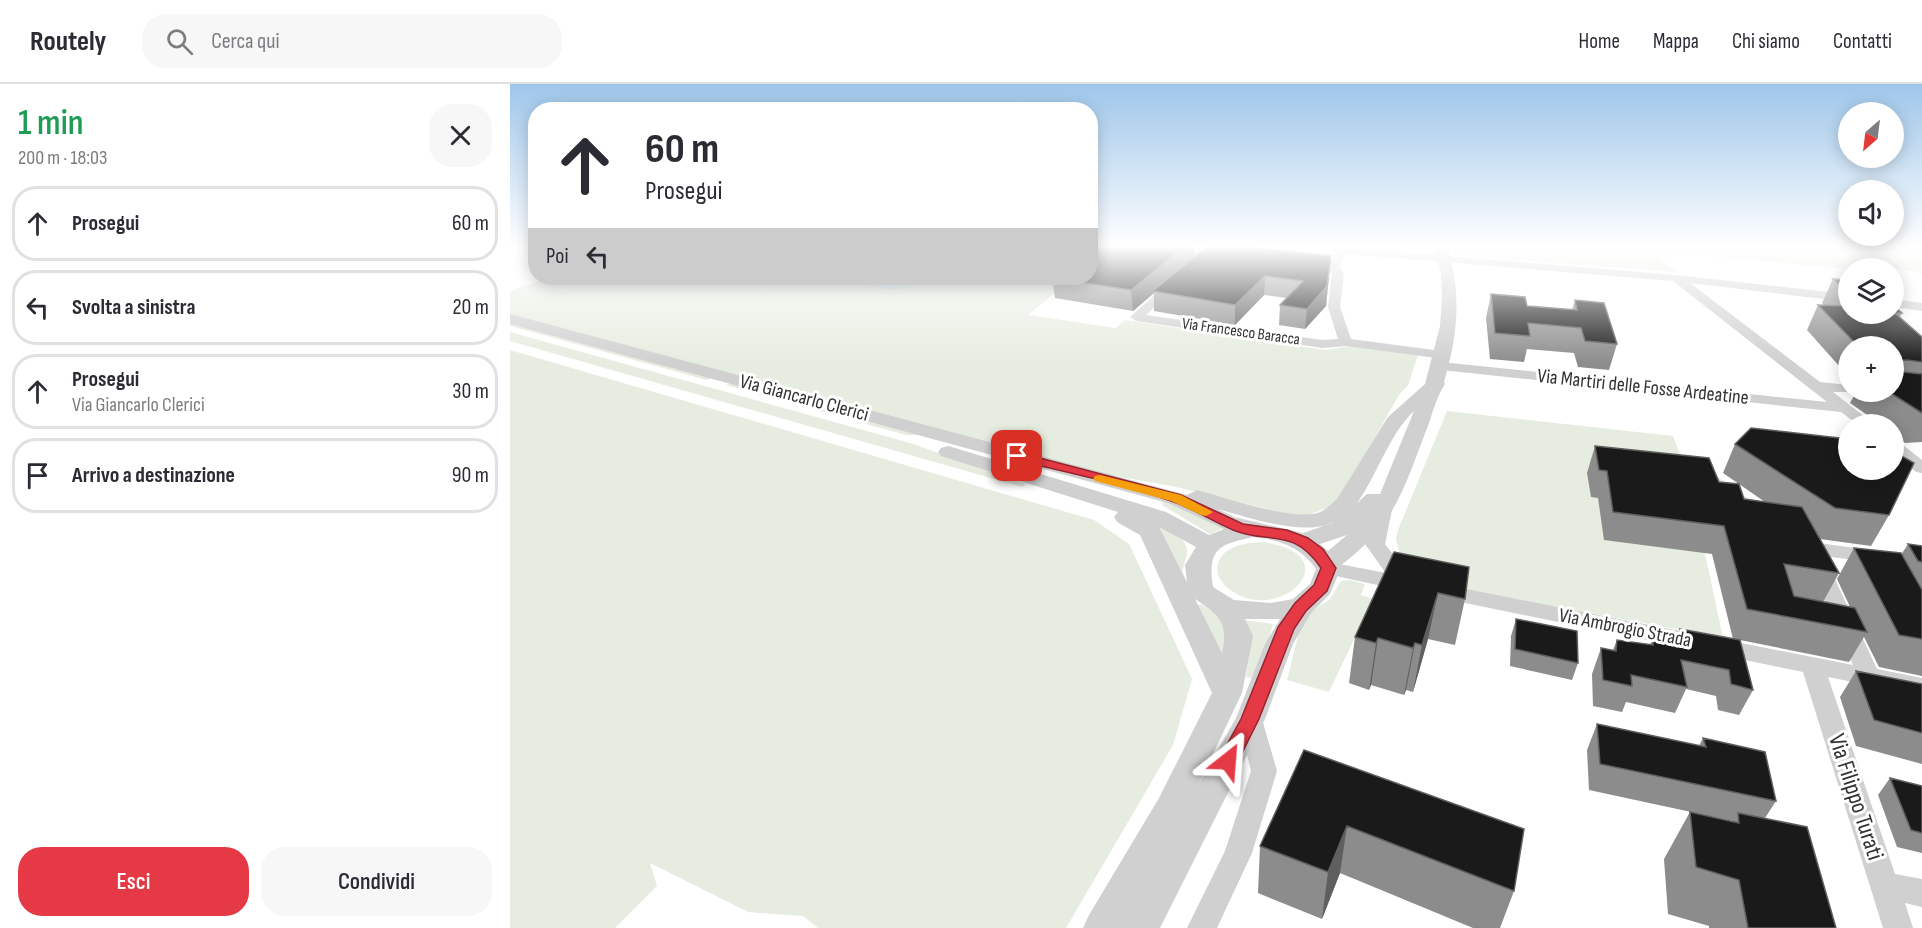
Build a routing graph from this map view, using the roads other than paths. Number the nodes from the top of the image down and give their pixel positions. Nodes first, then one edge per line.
1 (1172, 285) edge
2 (1337, 285) edge
3 (1446, 285) edge
4 (1685, 285) edge
5 (1739, 285) edge
6 (1838, 297) edge
7 (1922, 307) edge
8 (1904, 309) edge
9 (510, 319) edge
10 (510, 330) edge
11 (1346, 342) junction
12 (1440, 368) junction
13 (1815, 386) junction
14 (1838, 388) edge
15 (1845, 408) junction
16 (1853, 414) edge
17 (1904, 454) edge
18 (1922, 468) edge
19 (1398, 474) junction
20 (1096, 488) junction
21 (1383, 510) junction
22 (1254, 530) junction
23 (1303, 541) junction
24 (1209, 545) junction
25 (1922, 563) edge
26 (1328, 566) junction
27 (1435, 590) junction
28 (1301, 607) junction
29 (1228, 608) junction
30 (1813, 666) junction
31 (1869, 676) junction
32 (1922, 687) edge
33 (1227, 693) junction
34 (1250, 719) junction
35 (1884, 885) junction
36 (1922, 893) edge
37 (1102, 928) edge
38 (1140, 928) edge
39 (1202, 928) edge
40 (1898, 928) edge

1 - 11 street, Via Francesco Baracca
2 - 11 street
3 - 12 street
4 - 13 street
5 - 6 street
7 - 8 street
9 - 20 street, Via Giancarlo Clerici
10 - 20 street, Via Giancarlo Clerici
11 - 12 street, Via Francesco Baracca
12 - 15 street, Via Martiri delle Fosse Ardeatine
12 - 19 street
12 - 20 street, Via Giancarlo Clerici
13 - 14 street
13 - 15 street
15 - 16 street
17 - 18 street
19 - 21 street
19 - 23 street
20 - 22 street, Via Giancarlo Clerici
20 - 24 street, Via Giancarlo Clerici
20 - 33 street, Via Giancarlo Clerici
21 - 26 street
21 - 27 street
22 - 23 street
22 - 24 street
23 - 26 street
24 - 29 street
25 - 31 street
26 - 27 street, Via Ambrogio Strada
26 - 28 street
27 - 30 street, Via Ambrogio Strada
28 - 29 street
28 - 34 street
29 - 33 street
30 - 31 street, Via Ambrogio Strada
30 - 35 street, Via Filippo Turati
31 - 32 street, Via Ambrogio Strada
33 - 37 street
34 - 38 street
34 - 39 street
35 - 36 street
35 - 40 street, Via Filippo Turati

